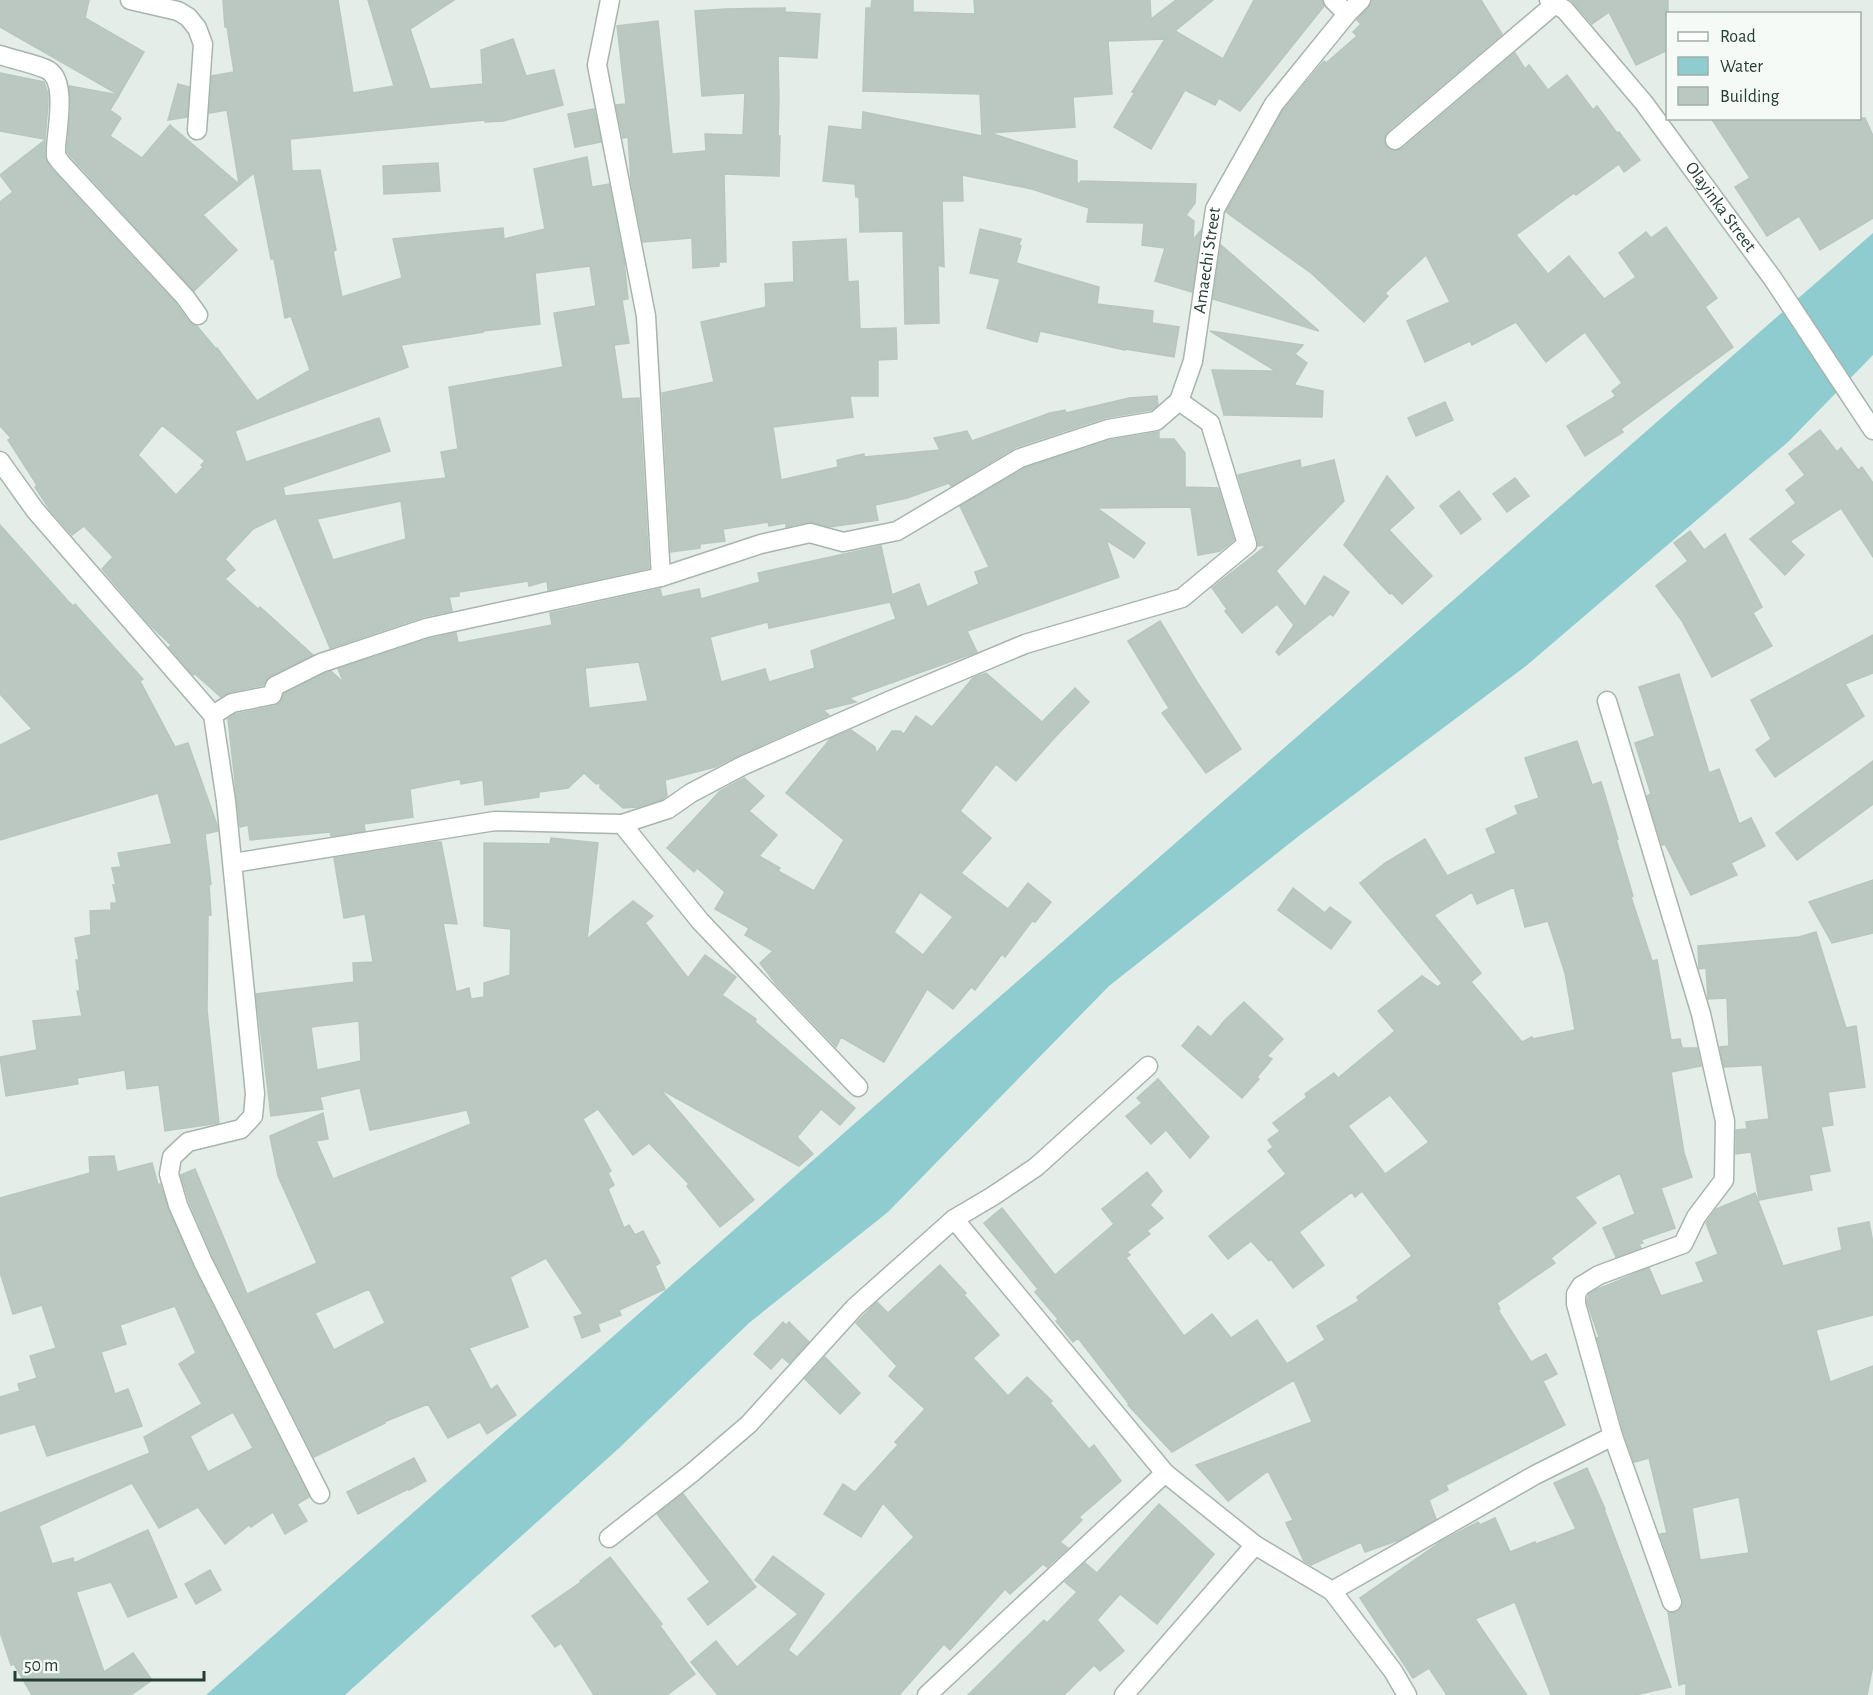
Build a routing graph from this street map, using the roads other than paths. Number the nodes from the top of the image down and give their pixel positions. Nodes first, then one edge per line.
1 (130, 0) edge
2 (610, 0) edge
3 (1333, 0) edge
4 (1360, 0) edge
5 (1556, 5) edge
6 (1347, 14) junction
7 (0, 56) edge
8 (197, 130) dead end
9 (1395, 140) dead end
10 (198, 315) dead end
11 (1179, 401) junction
12 (1873, 430) edge
13 (0, 461) edge
14 (661, 577) junction
15 (1607, 701) dead end
16 (213, 715) junction
17 (622, 824) junction
18 (233, 863) junction
19 (1148, 1066) dead end
20 (858, 1087) dead end
21 (954, 1219) junction
22 (1613, 1436) junction
23 (1165, 1473) junction
24 (320, 1494) dead end
25 (609, 1538) dead end
26 (1255, 1545) junction
27 (1332, 1591) junction
28 (1672, 1602) dead end
29 (927, 1695) edge
30 (1124, 1695) edge
31 (1407, 1695) edge

1 - 8 street
2 - 14 street
3 - 6 street
4 - 6 street, Amaechi Street
5 - 9 street
5 - 12 street, Olayinka Street
6 - 11 street, Amaechi Street
7 - 10 street
11 - 14 street
11 - 17 street
13 - 16 street
14 - 16 street
15 - 22 street
16 - 18 street
17 - 18 street
17 - 20 street
18 - 24 street
19 - 21 street
21 - 23 street
21 - 25 street
22 - 27 street
22 - 28 street
23 - 26 street
23 - 29 street
26 - 27 street
26 - 30 street
27 - 31 street

